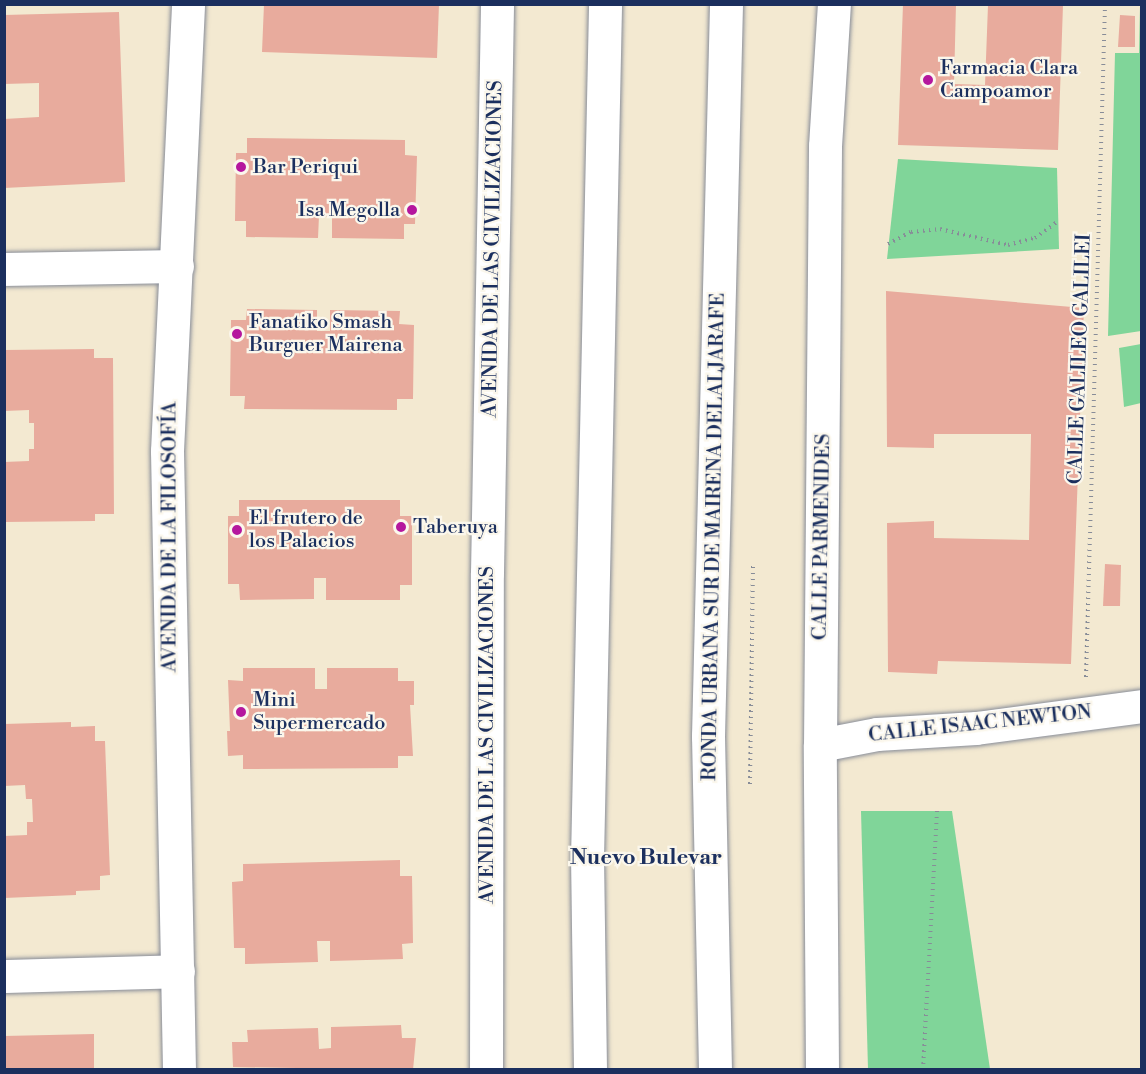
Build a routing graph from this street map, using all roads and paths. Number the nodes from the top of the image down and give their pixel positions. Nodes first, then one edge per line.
1 (188, 4) edge
2 (497, 4) edge
3 (605, 4) edge
4 (726, 4) edge
5 (834, 4) edge
6 (1105, 4) edge
7 (1058, 221) dead end
8 (888, 244) dead end
9 (177, 266) junction
10 (4, 268) edge
11 (1142, 706) edge
12 (1084, 713) junction
13 (819, 745) junction
14 (937, 810) dead end
15 (178, 971) junction
16 (4, 976) edge
17 (178, 1070) edge
18 (486, 1070) edge
19 (590, 1070) edge
20 (715, 1070) edge
21 (822, 1070) edge
22 (923, 1070) edge

1 - 9 street, AVENIDA DE LA FILOSOFÍA
2 - 18 street, AVENIDA DE LAS CIVILIZACIONES
3 - 19 street
4 - 20 street, RONDA URBANA SUR DE MAIRENA DELALJARAFE
5 - 13 street, CALLE PARMENIDES
6 - 12 path, CALLE GALILEO GALILEI
7 - 8 path
9 - 10 street
9 - 15 street, AVENIDA DE LA FILOSOFÍA
11 - 12 street, CALLE ISAAC NEWTON
12 - 13 street, CALLE ISAAC NEWTON
13 - 21 street, CALLE PARMENIDES
14 - 22 path
15 - 16 street
15 - 17 street, AVENIDA DE LA FILOSOFÍA

